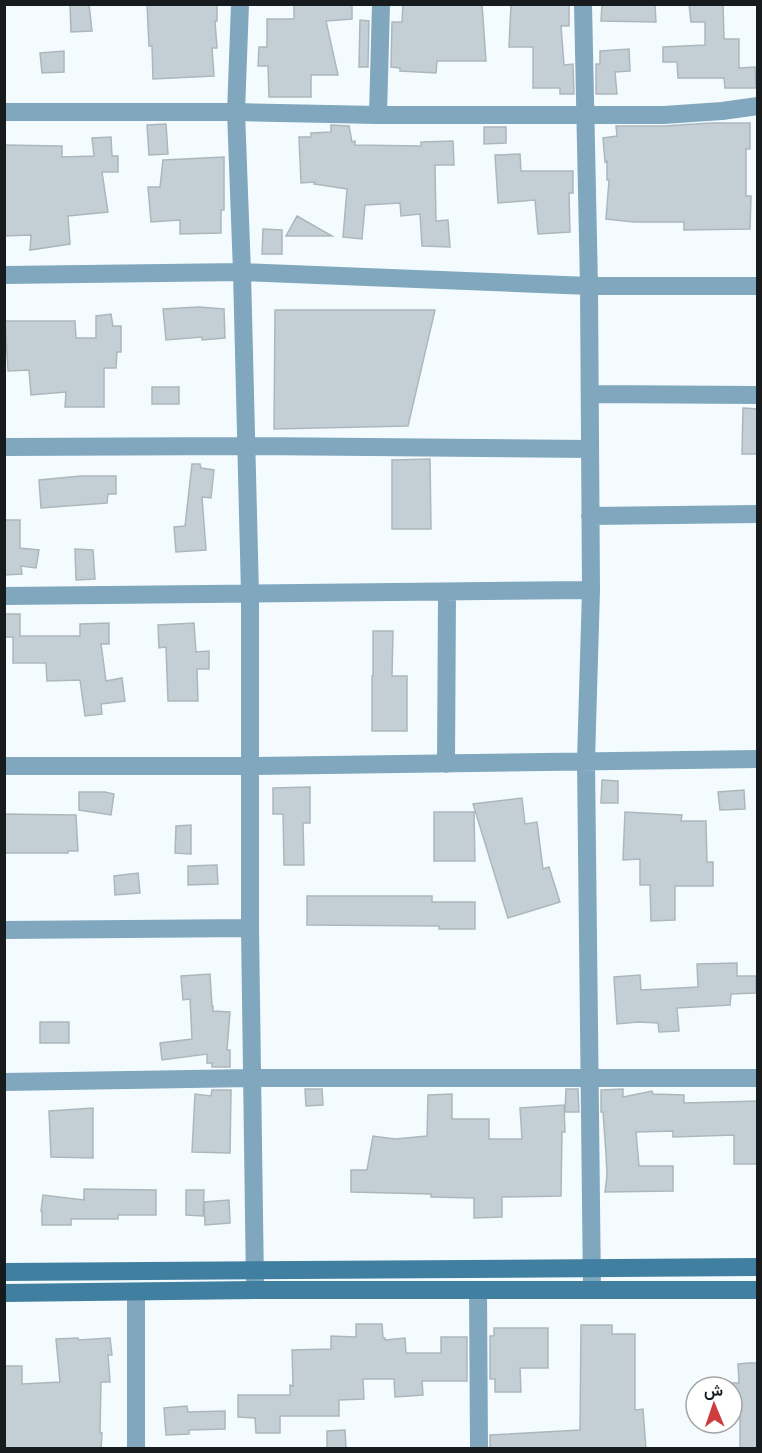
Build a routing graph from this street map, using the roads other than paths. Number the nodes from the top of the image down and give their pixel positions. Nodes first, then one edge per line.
1 (240, 4) edge
2 (381, 4) edge
3 (583, 4) edge
4 (758, 106) edge
5 (4, 112) edge
6 (236, 112) junction
7 (585, 114) junction
8 (378, 115) junction
9 (242, 272) junction
10 (4, 275) edge
11 (589, 286) junction
12 (758, 286) edge
13 (590, 393) junction
14 (758, 395) edge
15 (246, 446) junction
16 (4, 447) edge
17 (590, 449) junction
18 (758, 514) edge
19 (590, 516) junction
20 (591, 590) junction
21 (447, 592) junction
22 (250, 594) junction
23 (4, 596) edge
24 (758, 759) edge
25 (586, 762) junction
26 (446, 764) junction
27 (4, 766) edge
28 (249, 766) junction
29 (250, 928) junction
30 (4, 930) edge
31 (252, 1078) junction
32 (590, 1078) junction
33 (758, 1078) edge
34 (4, 1082) edge
35 (758, 1267) edge
36 (591, 1268) junction
37 (255, 1270) junction
38 (4, 1272) edge
39 (255, 1290) junction
40 (478, 1290) junction
41 (592, 1290) junction
42 (758, 1290) edge
43 (136, 1292) junction
44 (4, 1293) edge
45 (136, 1449) edge
46 (478, 1449) edge

1 - 6 street
2 - 8 street
3 - 7 street
4 - 7 street
5 - 6 street
6 - 8 street
6 - 9 street
7 - 8 street
7 - 11 street
9 - 10 street
9 - 11 street
9 - 15 street
11 - 12 street
11 - 13 street
13 - 14 street
13 - 17 street
15 - 16 street
15 - 17 street
15 - 22 street
17 - 19 street
18 - 19 street
19 - 20 street
20 - 21 street
20 - 25 street
21 - 22 street
21 - 26 street
22 - 23 street
22 - 28 street
24 - 25 street
25 - 26 street
25 - 32 street
26 - 28 street
27 - 28 street
28 - 29 street
29 - 30 street
29 - 31 street
31 - 32 street
31 - 34 street
31 - 37 street
32 - 33 street
32 - 36 street
35 - 36 main road
36 - 37 main road
36 - 41 street
37 - 38 main road
37 - 39 street
39 - 40 main road
39 - 43 main road
40 - 41 main road
40 - 46 street
41 - 42 main road
43 - 44 main road
43 - 45 street

